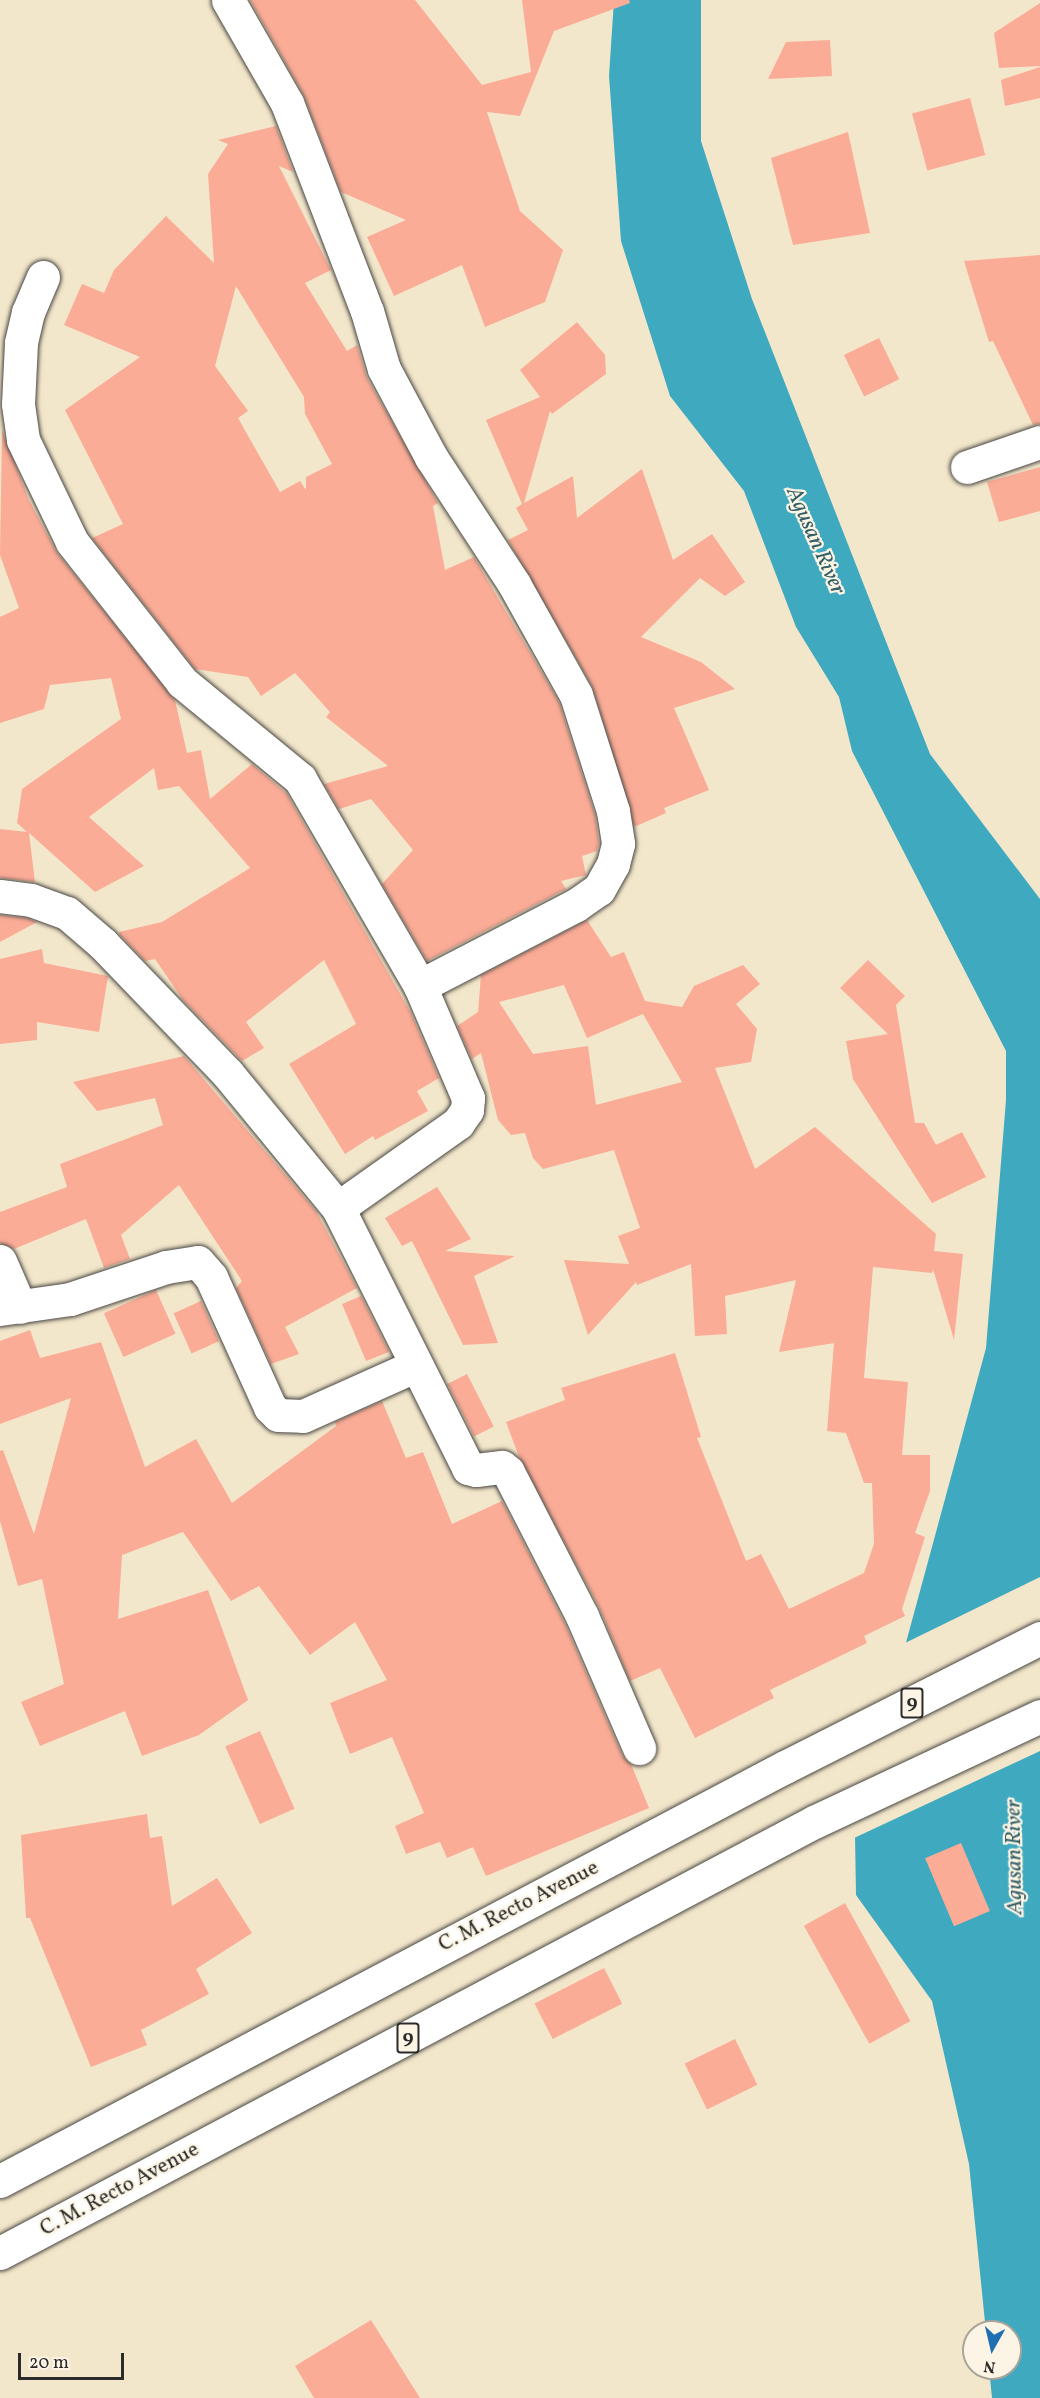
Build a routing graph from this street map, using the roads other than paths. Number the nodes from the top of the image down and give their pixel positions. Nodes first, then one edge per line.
1 (228, 0) edge
2 (43, 277) dead end
3 (1040, 442) edge
4 (967, 467) dead end
5 (0, 896) edge
6 (420, 987) junction
7 (338, 1208) junction
8 (0, 1261) edge
9 (10, 1308) edge
10 (415, 1366) junction
11 (1040, 1638) edge
12 (1040, 1716) edge
13 (639, 1748) dead end
14 (0, 2181) edge
15 (0, 2253) edge

1 - 6 main road
2 - 6 main road
3 - 4 main road
5 - 7 main road
6 - 7 main road
7 - 10 main road
8 - 9 main road
9 - 10 main road
10 - 13 main road
11 - 14 main road, C. M. Recto Avenue / 9
12 - 15 main road, C. M. Recto Avenue / 9

